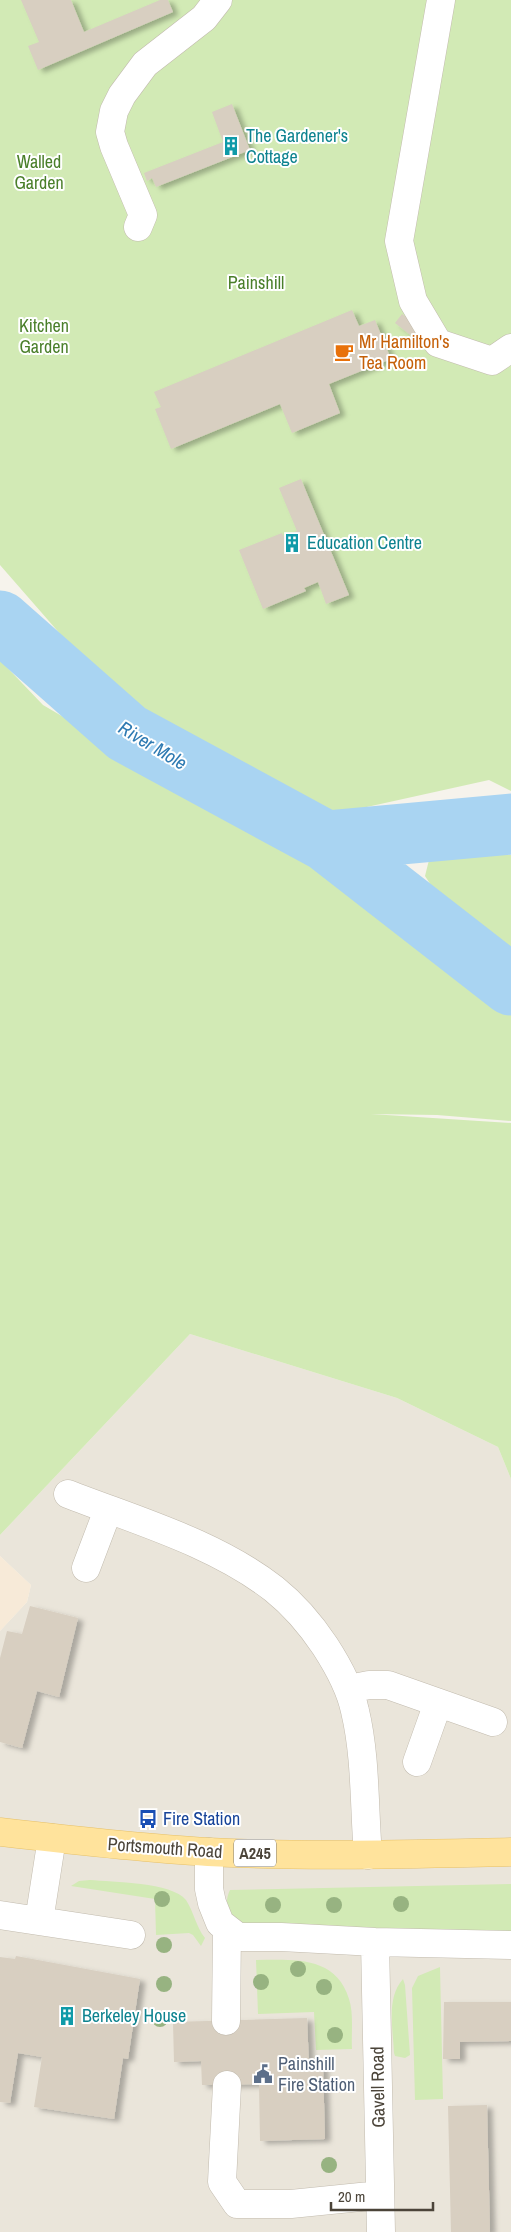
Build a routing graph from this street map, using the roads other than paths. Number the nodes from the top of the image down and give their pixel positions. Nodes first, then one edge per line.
1 (218, 0) edge
2 (441, 0) edge
3 (138, 227) dead end
4 (511, 348) edge
5 (68, 1494) dead end
6 (108, 1510) junction
7 (86, 1568) dead end
8 (349, 1689) junction
9 (438, 1703) junction
10 (493, 1722) dead end
11 (417, 1762) dead end
12 (0, 1832) edge
13 (52, 1838) junction
14 (209, 1852) junction
15 (511, 1852) edge
16 (368, 1855) junction
17 (0, 1915) edge
18 (39, 1920) junction
19 (227, 1929) junction
20 (131, 1935) dead end
21 (375, 1942) junction
22 (511, 1945) edge
23 (226, 2020) dead end
24 (227, 2085) dead end
25 (380, 2195) junction
26 (381, 2232) edge

1 - 3 street
2 - 4 street
5 - 6 street
6 - 7 street
6 - 8 street
8 - 9 street
8 - 16 street
9 - 10 street
9 - 11 street
12 - 13 main road, Portsmouth Road / A245
13 - 14 main road, Portsmouth Road / A245
13 - 18 street
14 - 16 main road, Portsmouth Road / A245
14 - 19 street
15 - 16 main road, Portsmouth Road / A245
17 - 18 street
18 - 20 street
19 - 21 street
19 - 23 street
21 - 22 street
21 - 25 street, Gavell Road
24 - 25 street
25 - 26 street, Gavell Road

